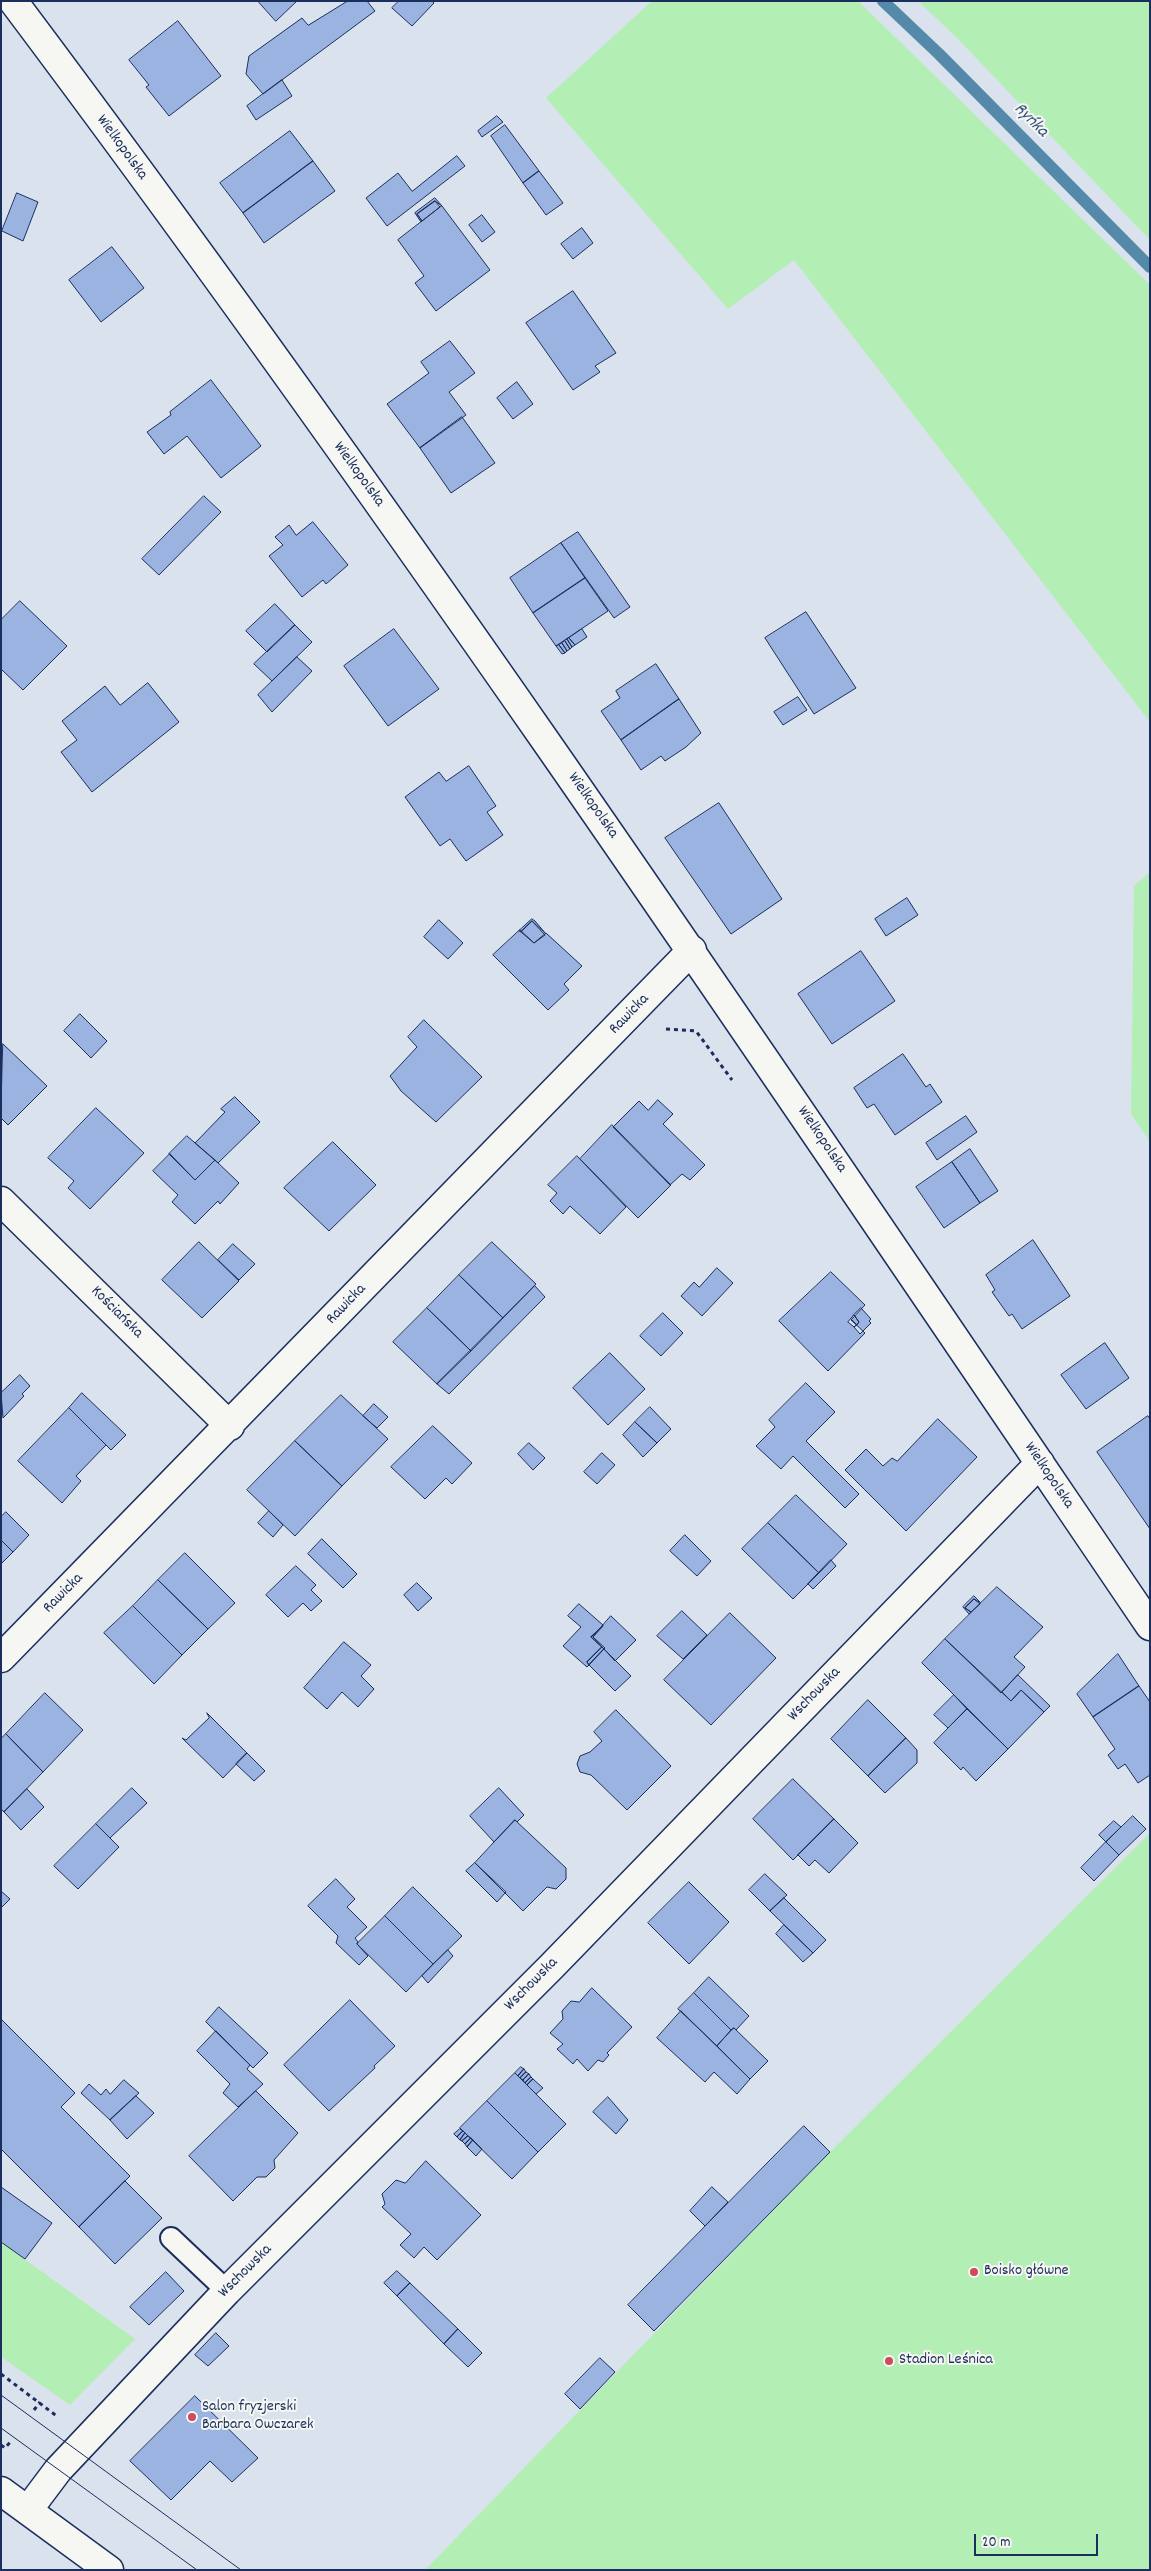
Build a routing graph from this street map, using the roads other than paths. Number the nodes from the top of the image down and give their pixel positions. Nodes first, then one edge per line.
1 (14, 1) edge
2 (692, 950) junction
3 (1, 1201) edge
4 (230, 1426) junction
5 (1040, 1463) junction
6 (1150, 1626) edge
7 (1, 1658) edge
8 (171, 2238) dead end
9 (227, 2291) junction
10 (1, 2491) edge
11 (28, 2510) junction
12 (109, 2570) edge

1 - 2 street, Wielkopolska
2 - 4 street, Rawicka
2 - 5 street, Wielkopolska
3 - 4 street, Kościańska
4 - 7 street, Rawicka
5 - 6 street, Wielkopolska
5 - 9 street, Wschowska
8 - 9 lane
9 - 11 street, Wschowska
10 - 11 street
11 - 12 street

